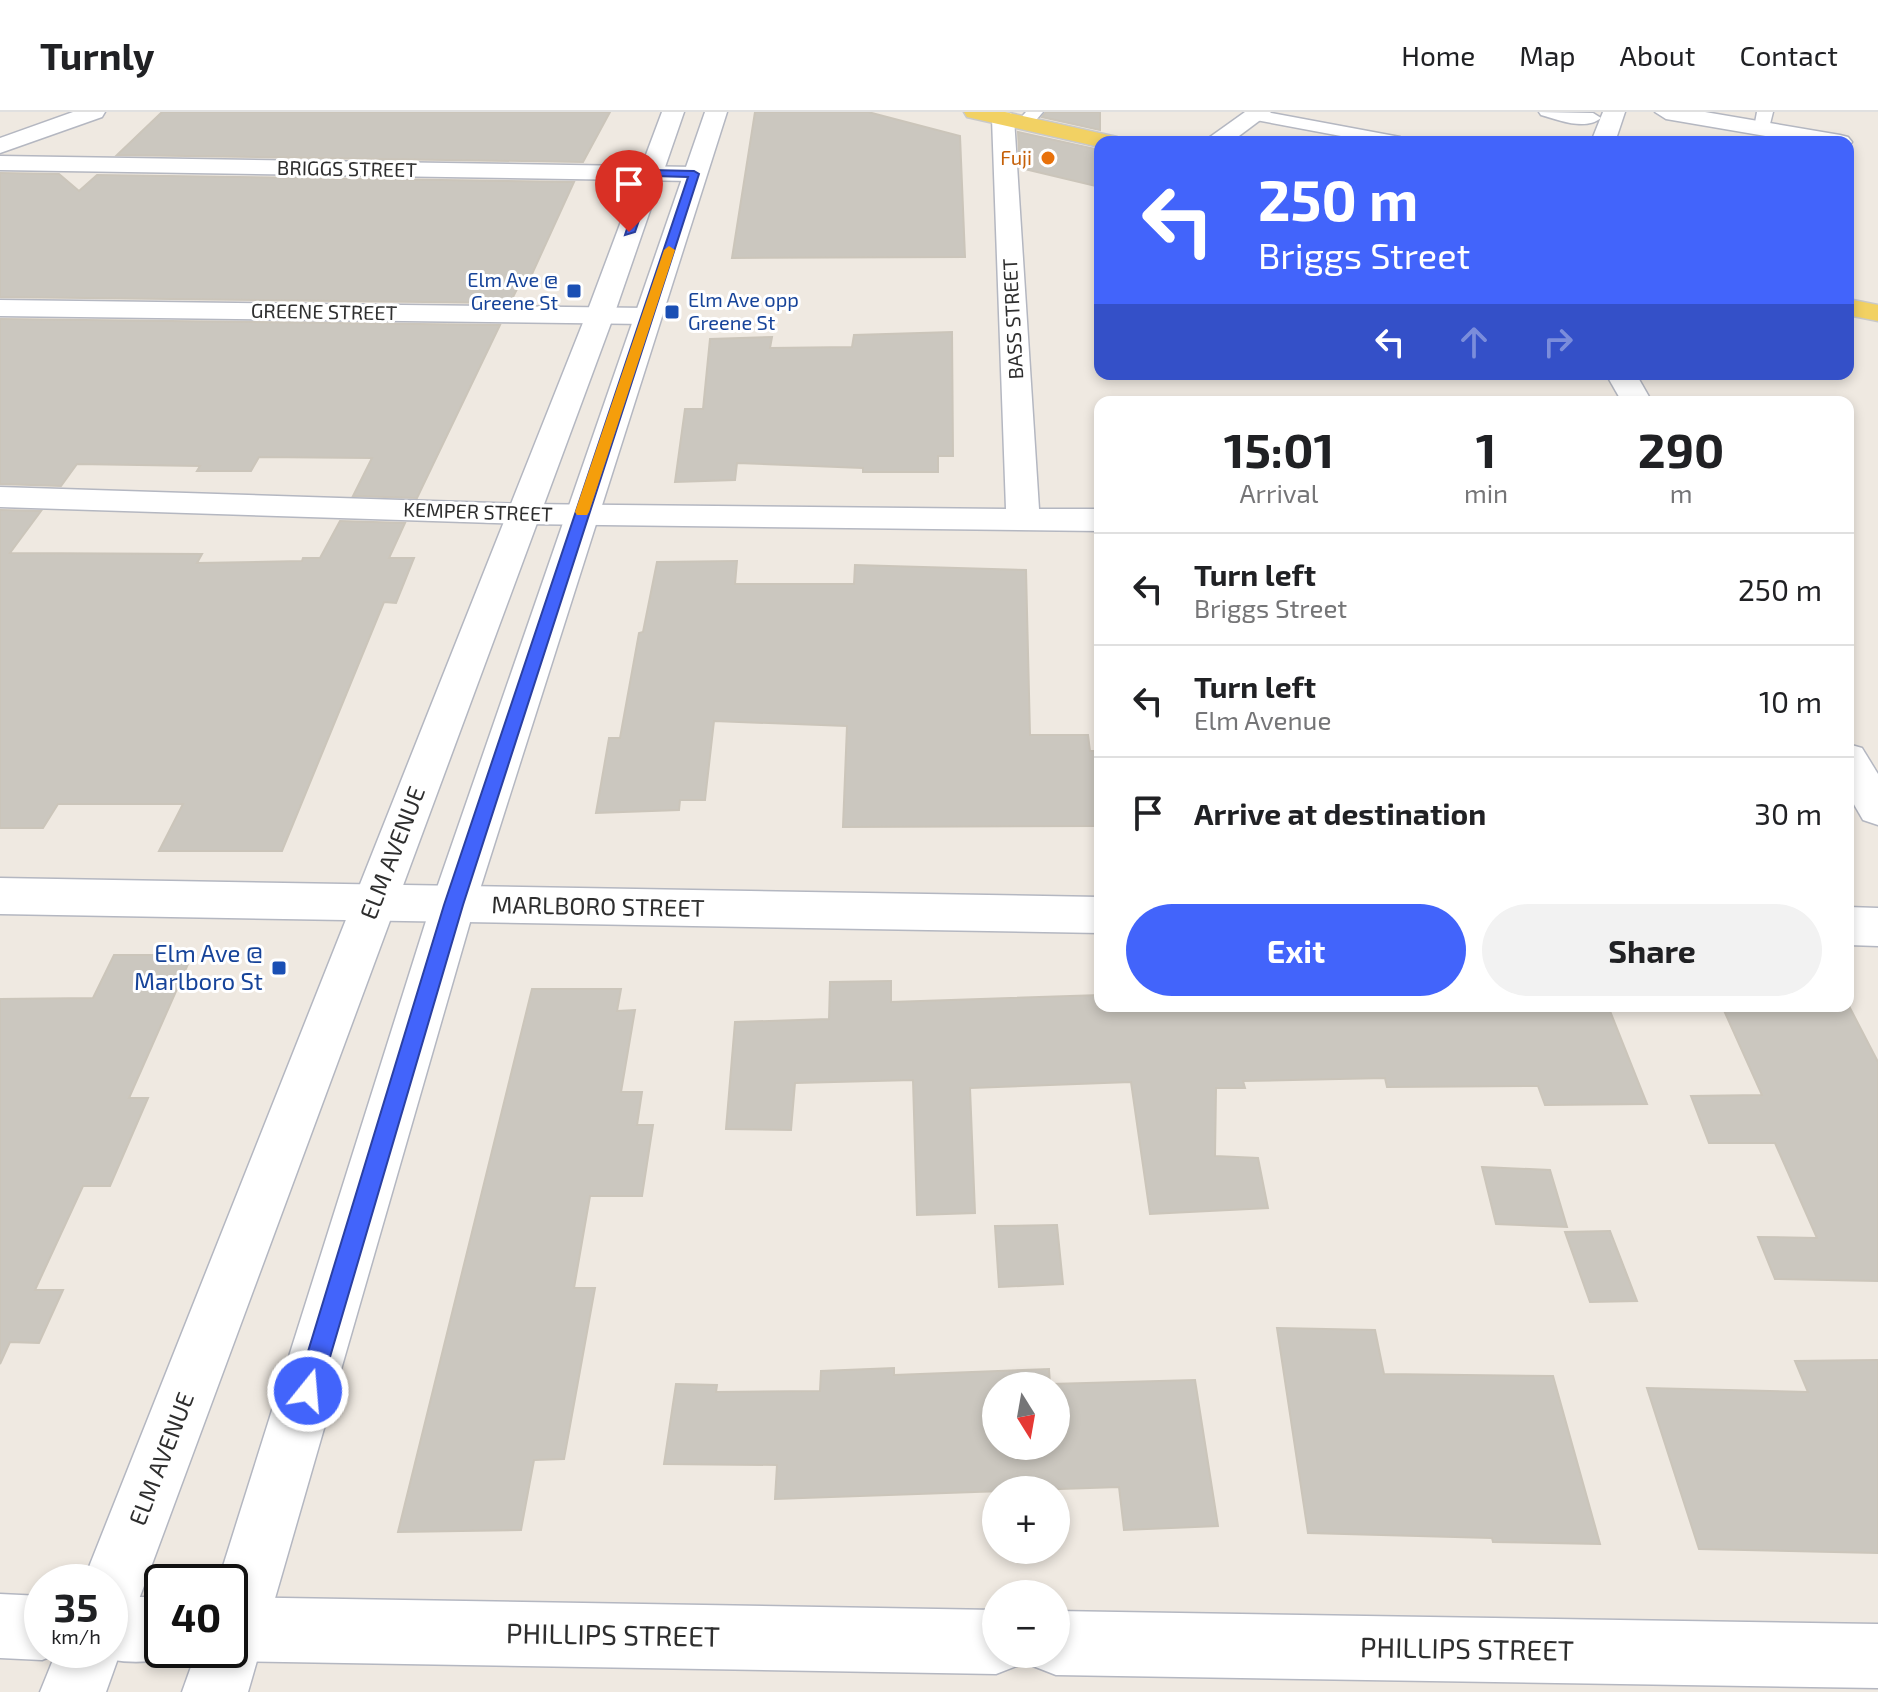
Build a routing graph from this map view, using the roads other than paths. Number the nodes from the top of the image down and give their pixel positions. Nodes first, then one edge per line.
1 (94, 112) edge
2 (673, 112) edge
3 (716, 112) edge
4 (1547, 112) edge
5 (1575, 112) edge
6 (1666, 112) edge
7 (1258, 114) edge
8 (1009, 116) edge
9 (1764, 120) edge
10 (1605, 124) edge
11 (1224, 136) edge
12 (1370, 136) edge
13 (1821, 136) edge
14 (1094, 138) edge
15 (0, 146) edge
16 (0, 163) edge
17 (650, 173) junction
18 (694, 174) junction
19 (0, 308) edge
20 (1854, 308) edge
21 (1878, 313) edge
22 (600, 315) junction
23 (647, 316) junction
24 (0, 497) edge
25 (522, 514) junction
26 (581, 515) junction
27 (1023, 519) junction
28 (1094, 520) edge
29 (1854, 769) edge
30 (1878, 809) edge
31 (0, 896) edge
32 (374, 904) junction
33 (453, 905) junction
34 (1094, 915) edge
35 (1854, 926) edge
36 (1878, 927) edge
37 (121, 1564) edge
38 (248, 1583) edge
39 (0, 1626) edge
40 (24, 1627) edge
41 (248, 1639) edge
42 (982, 1642) edge
43 (1070, 1643) edge
44 (1878, 1656) edge
45 (82, 1668) edge
46 (222, 1668) edge
47 (73, 1692) edge
48 (215, 1692) edge

1 - 15 street
2 - 17 street, ELM AVENUE
3 - 18 street
4 - 10 lane
5 - 10 lane
6 - 9 street
7 - 11 street
7 - 12 lane
8 - 14 main road
8 - 27 street, BASS STREET
9 - 13 street
16 - 17 street, BRIGGS STREET
17 - 18 street, BRIGGS STREET
17 - 22 street, ELM AVENUE
18 - 23 street
19 - 22 street, GREENE STREET
20 - 21 main road
22 - 23 street, GREENE STREET
22 - 25 street, ELM AVENUE
23 - 26 street
24 - 25 street, KEMPER STREET
25 - 26 street, KEMPER STREET
25 - 32 street, ELM AVENUE
26 - 27 street, KEMPER STREET
26 - 33 street
27 - 28 street, KEMPER STREET
29 - 30 street
31 - 32 street, MARLBORO STREET
32 - 33 street, MARLBORO STREET
32 - 37 street, ELM AVENUE
33 - 34 street, MARLBORO STREET
33 - 38 street
35 - 36 street
39 - 40 street
41 - 42 street, PHILLIPS STREET
43 - 44 street, PHILLIPS STREET
45 - 47 street
46 - 48 street

